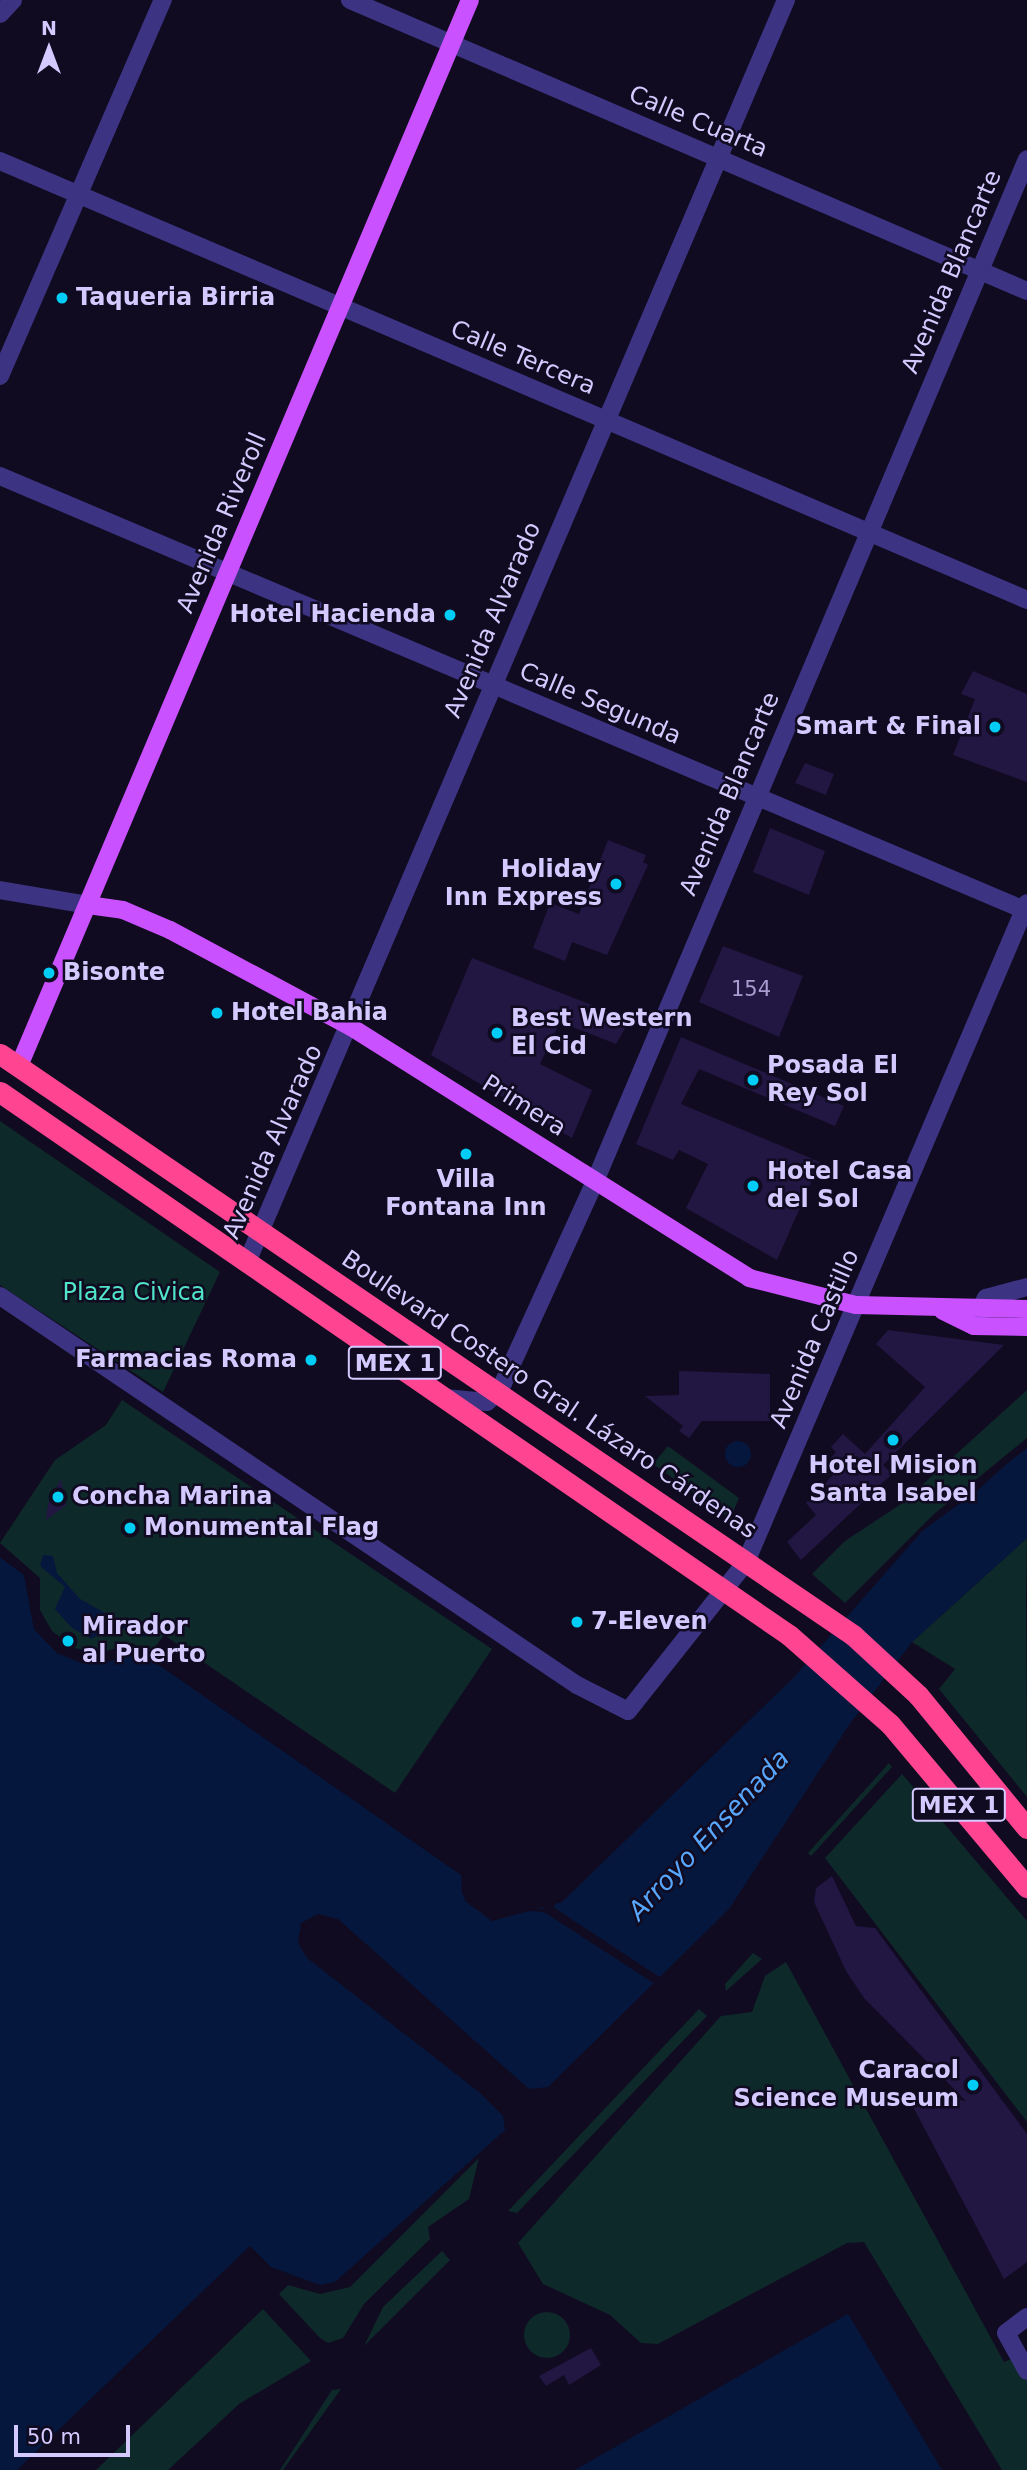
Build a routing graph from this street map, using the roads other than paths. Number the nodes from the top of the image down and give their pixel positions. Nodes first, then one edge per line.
1 (13, 0) edge
2 (163, 0) edge
3 (350, 0) edge
4 (470, 0) edge
5 (786, 0) edge
6 (0, 14) edge
7 (450, 44) junction
8 (719, 157) junction
9 (1027, 159) edge
10 (0, 161) edge
11 (79, 195) junction
12 (979, 271) junction
13 (1027, 291) edge
14 (341, 308) junction
15 (0, 376) edge
16 (606, 421) junction
17 (0, 476) edge
18 (867, 532) junction
19 (229, 568) junction
20 (1027, 600) edge
21 (493, 685) junction
22 (754, 796) junction
23 (0, 890) edge
24 (88, 905) junction
25 (1026, 908) edge
26 (351, 1027) junction
27 (0, 1054) edge
28 (19, 1066) junction
29 (0, 1092) edge
30 (596, 1179) junction
31 (260, 1230) junction
32 (248, 1260) junction
33 (1027, 1287) edge
34 (0, 1296) edge
35 (856, 1304) junction
36 (977, 1308) junction
37 (1027, 1309) edge
38 (943, 1311) junction
39 (974, 1326) junction
40 (1027, 1327) edge
41 (500, 1390) junction
42 (445, 1397) junction
43 (746, 1562) junction
44 (728, 1592) junction
45 (1027, 1828) edge
46 (1027, 1887) edge
47 (1027, 2316) edge
48 (1027, 2371) edge

1 - 6 street
2 - 11 street
3 - 7 street, Calle Cuarta
4 - 7 main road, Avenida Riveroll
5 - 8 street, Avenida Alvarado
7 - 8 street, Calle Cuarta
7 - 14 main road, Avenida Riveroll
8 - 12 street, Calle Cuarta
8 - 16 street, Avenida Alvarado
9 - 12 street, Avenida Blancarte
10 - 11 street, Calle Tercera
11 - 14 street, Calle Tercera
11 - 15 street
12 - 13 street, Calle Cuarta
12 - 18 street, Avenida Blancarte
14 - 16 street, Calle Tercera
14 - 19 main road, Avenida Riveroll
16 - 18 street, Calle Tercera
16 - 21 street, Avenida Alvarado
17 - 19 street, Calle Segunda
18 - 20 street, Calle Tercera
18 - 22 street, Avenida Blancarte
19 - 21 street, Calle Segunda
19 - 24 main road, Avenida Riveroll
21 - 22 street, Calle Segunda
21 - 26 street, Avenida Alvarado
22 - 25 street, Calle Segunda
22 - 30 street, Avenida Blancarte
23 - 24 street
24 - 26 main road, Primera
24 - 28 main road, Avenida Riveroll
25 - 35 street, Avenida Castillo
26 - 30 main road, Primera
26 - 31 street, Avenida Alvarado
27 - 28 highway, Boulevard Costero Gral. Lázaro Cárdenas / MEX 1
28 - 31 highway, Boulevard Costero Gral. Lázaro Cárdenas / MEX 1
29 - 32 highway, MEX 1
30 - 35 main road, Primera
30 - 41 street, Avenida Blancarte
31 - 32 street, Avenida Alvarado
31 - 41 highway, Boulevard Costero Gral. Lázaro Cárdenas / MEX 1
32 - 42 highway, MEX 1
33 - 36 street
34 - 44 street, Avenida Castillo
35 - 38 main road, Primera
35 - 43 street, Avenida Castillo
36 - 37 main road
36 - 38 main road
36 - 39 street
38 - 39 main road
39 - 40 main road
41 - 42 street
41 - 43 highway, Boulevard Costero Gral. Lázaro Cárdenas / MEX 1
42 - 44 highway, MEX 1
43 - 44 street, Avenida Castillo
43 - 45 highway, Boulevard Costero Gral. Lázaro Cárdenas / MEX 1
44 - 46 highway, MEX 1
47 - 48 street

